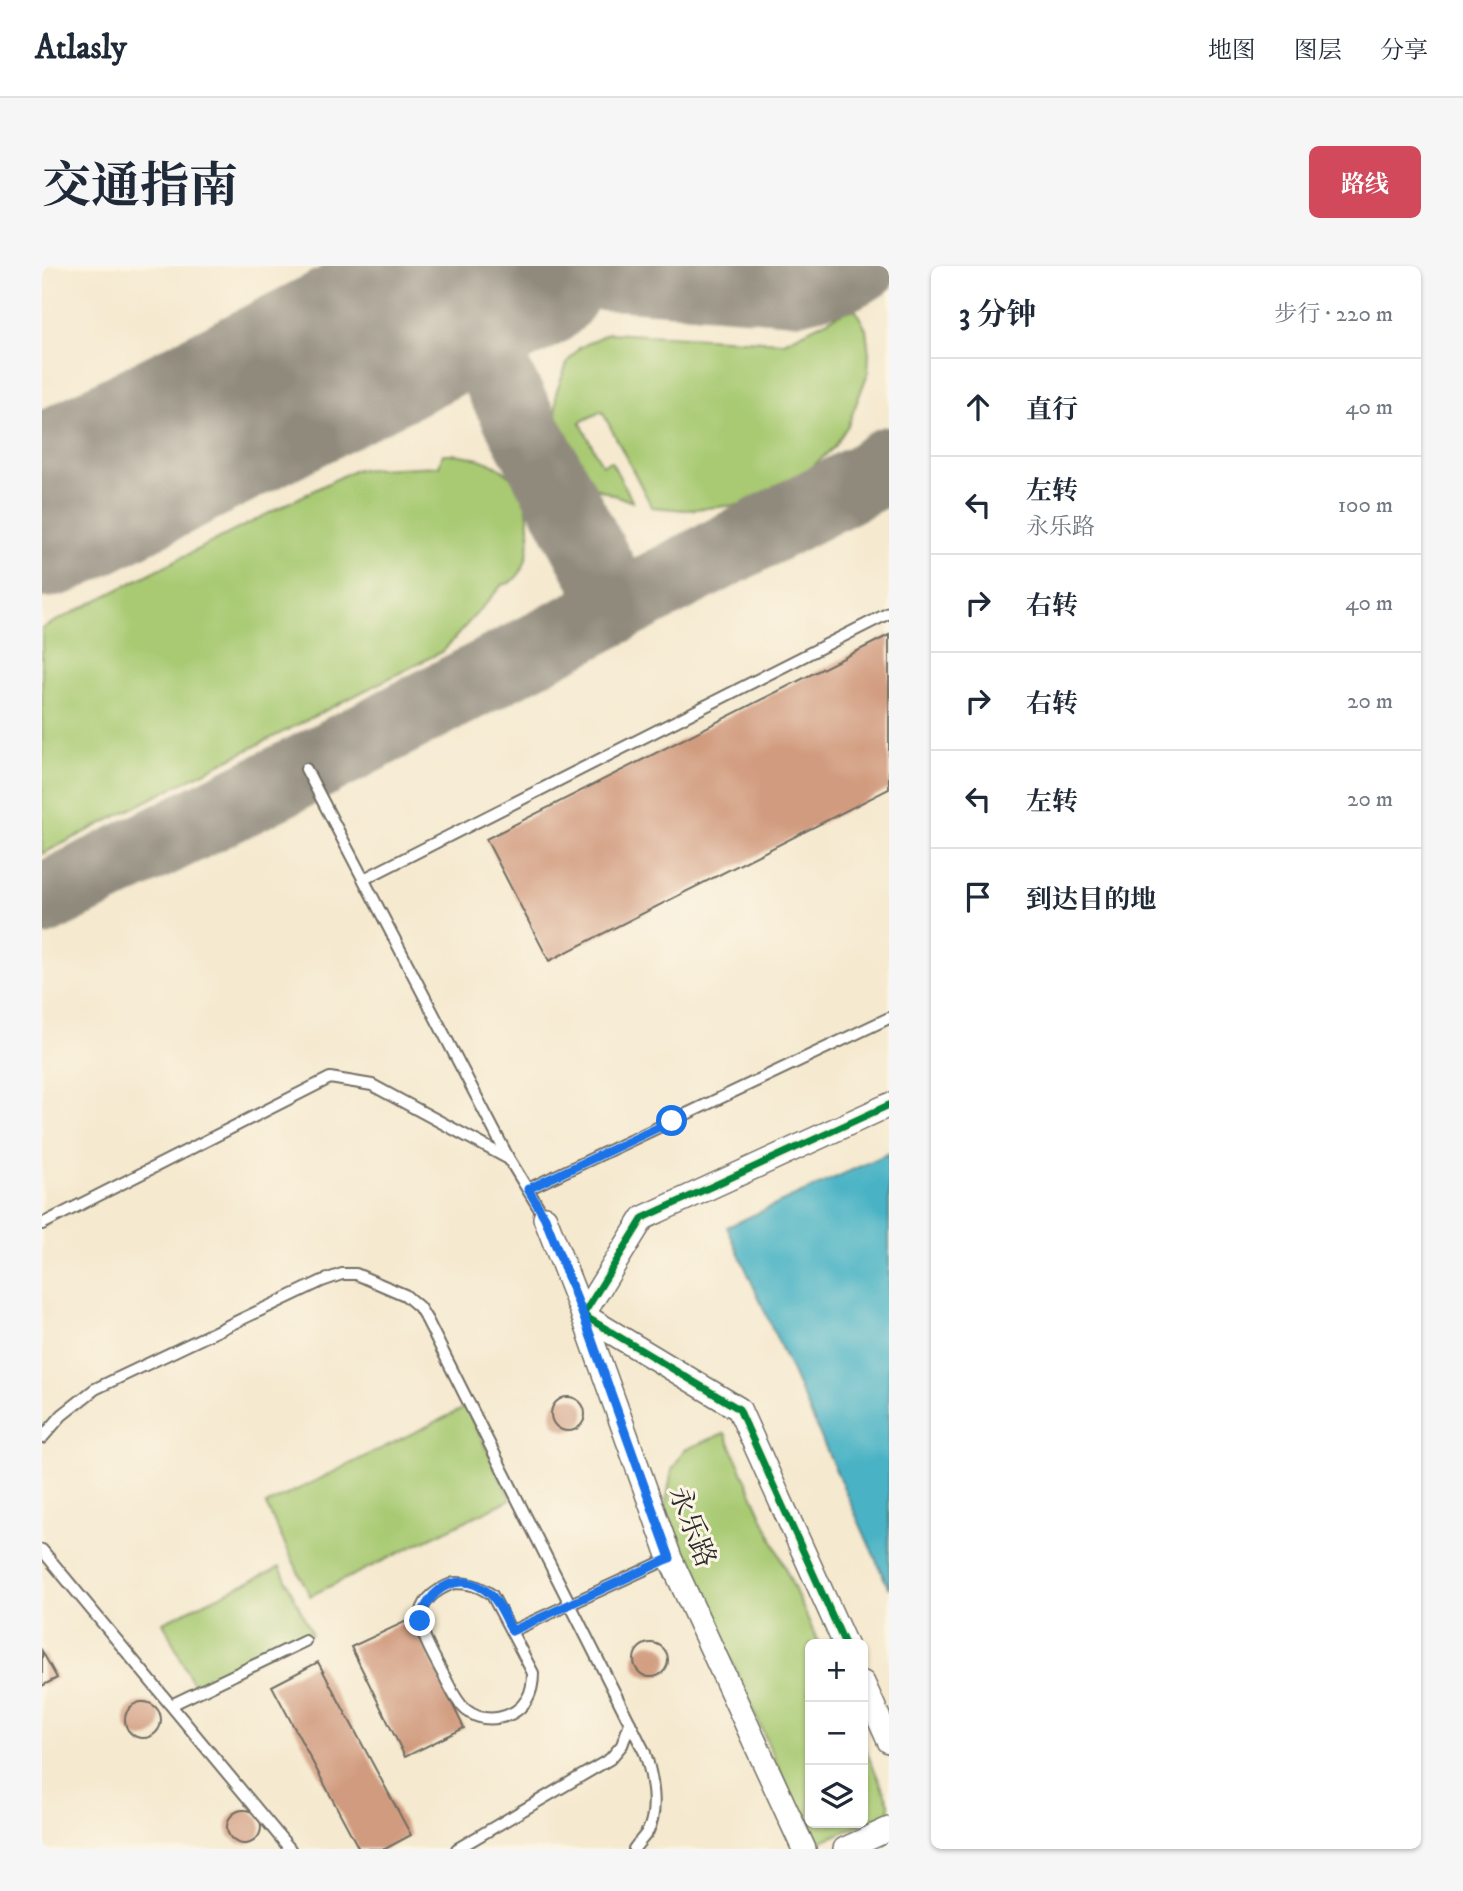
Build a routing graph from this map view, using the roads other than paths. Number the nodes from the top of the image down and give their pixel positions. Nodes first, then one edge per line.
1 (889, 613) edge
2 (306, 769) dead end
3 (363, 879) junction
4 (889, 1018) edge
5 (889, 1105) edge
6 (509, 1159) junction
7 (528, 1189) junction
8 (545, 1218) joint
9 (42, 1224) edge
10 (583, 1315) junction
11 (42, 1438) edge
12 (42, 1550) edge
13 (670, 1558) junction
14 (570, 1604) junction
15 (512, 1631) junction
16 (843, 1639) edge
17 (305, 1640) dead end
18 (868, 1694) edge
19 (171, 1705) junction
20 (630, 1723) junction
21 (889, 1741) edge
22 (889, 1829) edge
23 (290, 1849) edge
24 (457, 1849) edge
25 (634, 1849) edge
26 (804, 1849) edge
27 (845, 1849) edge

1 - 3 lane
2 - 3 lane
3 - 6 lane
4 - 7 lane
5 - 10 street
6 - 7 lane
6 - 9 lane
7 - 8 lane
8 - 10 street, 永乐路
10 - 13 street, 永乐路
10 - 16 street
11 - 14 lane
12 - 19 lane
13 - 14 lane
13 - 26 street, 永乐路
14 - 15 lane
14 - 20 lane
15 - 15 lane
17 - 19 lane
18 - 21 street
19 - 23 lane
20 - 24 lane
20 - 25 lane
22 - 27 street

